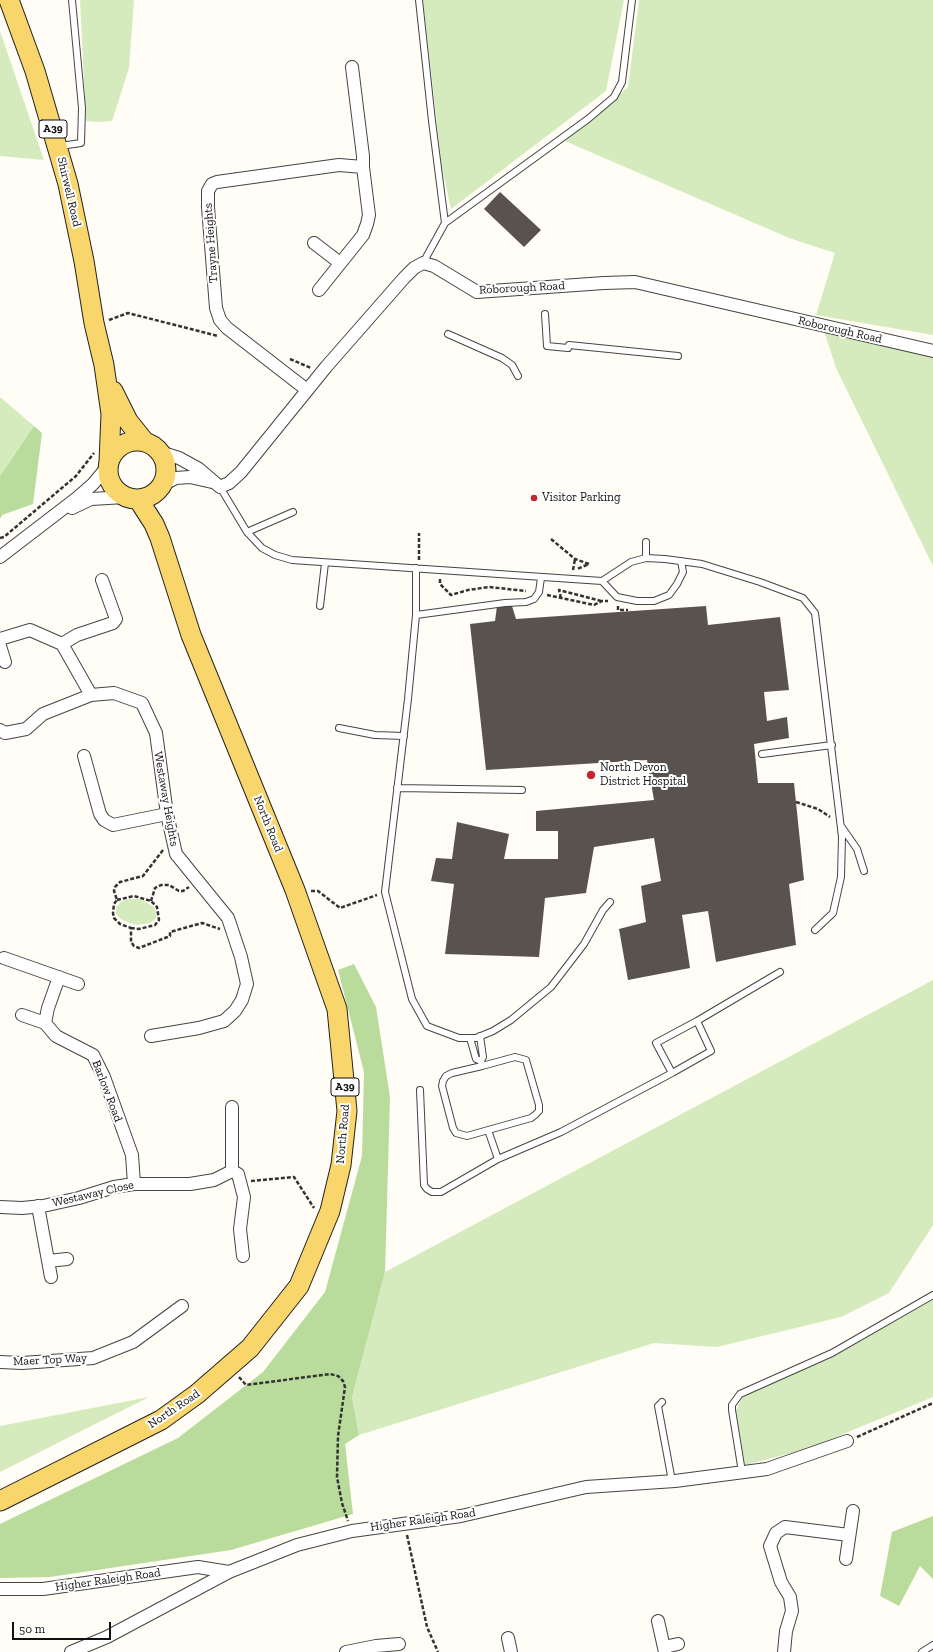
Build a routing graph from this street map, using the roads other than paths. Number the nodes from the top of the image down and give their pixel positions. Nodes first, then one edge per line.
1 (10, 0) edge
2 (72, 0) edge
3 (419, 0) edge
4 (632, 0) edge
5 (352, 67) dead end
6 (58, 146) junction
7 (363, 167) junction
8 (445, 223) junction
9 (314, 243) dead end
10 (340, 263) junction
11 (423, 263) junction
12 (319, 290) dead end
13 (544, 314) dead end
14 (448, 334) dead end
15 (933, 350) edge
16 (678, 356) dead end
17 (104, 365) junction
18 (518, 376) dead end
19 (307, 390) junction
20 (144, 441) junction
21 (160, 452) junction
22 (104, 459) junction
23 (216, 485) junction
24 (161, 488) junction
25 (131, 498) junction
26 (293, 512) dead end
27 (58, 514) junction
28 (247, 532) junction
29 (160, 538) junction
30 (646, 542) dead end
31 (0, 557) edge
32 (646, 558) junction
33 (681, 561) junction
34 (325, 563) junction
35 (416, 568) junction
36 (541, 578) junction
37 (102, 580) dead end
38 (602, 581) junction
39 (320, 606) dead end
40 (416, 615) junction
41 (0, 638) edge
42 (62, 644) junction
43 (0, 646) edge
44 (5, 662) dead end
45 (91, 695) junction
46 (339, 728) dead end
47 (0, 730) edge
48 (404, 736) junction
49 (832, 745) junction
50 (762, 754) dead end
51 (84, 756) dead end
52 (397, 788) junction
53 (522, 790) dead end
54 (167, 814) junction
55 (841, 826) junction
56 (864, 871) dead end
57 (610, 902) dead end
58 (815, 930) dead end
59 (4, 958) dead end
60 (780, 972) dead end
61 (59, 977) junction
62 (78, 984) dead end
63 (22, 1015) dead end
64 (697, 1021) junction
65 (45, 1023) junction
66 (151, 1036) dead end
67 (480, 1036) junction
68 (470, 1038) junction
69 (481, 1064) junction
70 (672, 1073) junction
71 (420, 1090) dead end
72 (232, 1107) dead end
73 (488, 1130) junction
74 (498, 1159) junction
75 (232, 1171) junction
76 (134, 1184) junction
77 (38, 1206) junction
78 (0, 1207) edge
79 (243, 1256) dead end
80 (67, 1259) dead end
81 (48, 1262) junction
82 (51, 1277) dead end
83 (933, 1295) edge
84 (182, 1306) dead end
85 (0, 1362) edge
86 (662, 1402) dead end
87 (847, 1441) road end
88 (742, 1472) junction
89 (672, 1481) junction
90 (0, 1501) edge
91 (853, 1511) dead end
92 (849, 1535) junction
93 (846, 1559) dead end
94 (228, 1572) junction
95 (0, 1589) edge
96 (658, 1621) dead end
97 (508, 1638) dead end
98 (399, 1644) dead end
99 (678, 1644) dead end
100 (933, 1645) edge
101 (665, 1650) edge
102 (71, 1652) edge
103 (346, 1652) edge
104 (511, 1652) edge
105 (784, 1652) edge
106 (922, 1652) edge

1 - 6 main road, Shirwell Road / A39
2 - 6 lane
3 - 8 lane
4 - 8 lane
5 - 7 street
6 - 17 main road, Shirwell Road / A39
7 - 10 street
7 - 19 street, Trayne Heights
8 - 11 lane
9 - 10 street
10 - 12 street
11 - 15 street, Roborough Road
11 - 19 street
13 - 16 lane
14 - 18 lane
17 - 20 main road, Shirwell Road / A39
17 - 22 main road, Shirwell Road / A39
19 - 23 street
20 - 21 main road
20 - 22 main road
21 - 23 street
21 - 24 main road
22 - 25 main road
22 - 27 street
23 - 24 street
23 - 28 lane
24 - 25 main road
24 - 29 main road, North Road / A39
25 - 27 street
25 - 29 main road, North Road / A39
26 - 28 lane
27 - 31 street
28 - 34 lane
29 - 90 main road, North Road / A39
30 - 32 lane
32 - 33 lane
32 - 38 lane
33 - 38 lane
33 - 49 lane
34 - 35 lane
34 - 39 lane
35 - 36 lane
35 - 40 lane
36 - 38 lane
36 - 40 lane
37 - 42 street
40 - 48 lane
41 - 42 street
42 - 45 street
43 - 44 street
45 - 47 street, Westaway Heights
45 - 54 street, Westaway Heights
46 - 48 lane
48 - 52 lane
49 - 50 lane
49 - 55 lane
51 - 54 street
52 - 53 lane
52 - 68 lane
54 - 66 street, Westaway Heights
55 - 56 lane
55 - 58 lane
57 - 67 lane
59 - 61 street
60 - 64 lane
61 - 62 street
61 - 65 street
63 - 65 street, Barlow Road
64 - 70 lane
64 - 70 lane
65 - 76 street, Barlow Road
67 - 68 lane
67 - 69 lane
68 - 69 lane
69 - 73 lane
69 - 73 lane
70 - 74 lane
71 - 74 lane
72 - 75 street
73 - 74 lane
75 - 76 street, Westaway Close
75 - 79 street
76 - 77 street, Westaway Close
77 - 78 street, Westaway Close
77 - 81 street
80 - 81 street
81 - 82 street
83 - 88 lane
84 - 85 street, Maer Top Way
86 - 89 lane
87 - 88 street, Higher Raleigh Road
88 - 89 street, Higher Raleigh Road
89 - 94 street, Higher Raleigh Road
91 - 92 street
92 - 93 street
92 - 105 street
94 - 95 street, Higher Raleigh Road
94 - 102 street
96 - 101 street
97 - 104 street
98 - 103 street
99 - 101 street
100 - 106 lane

